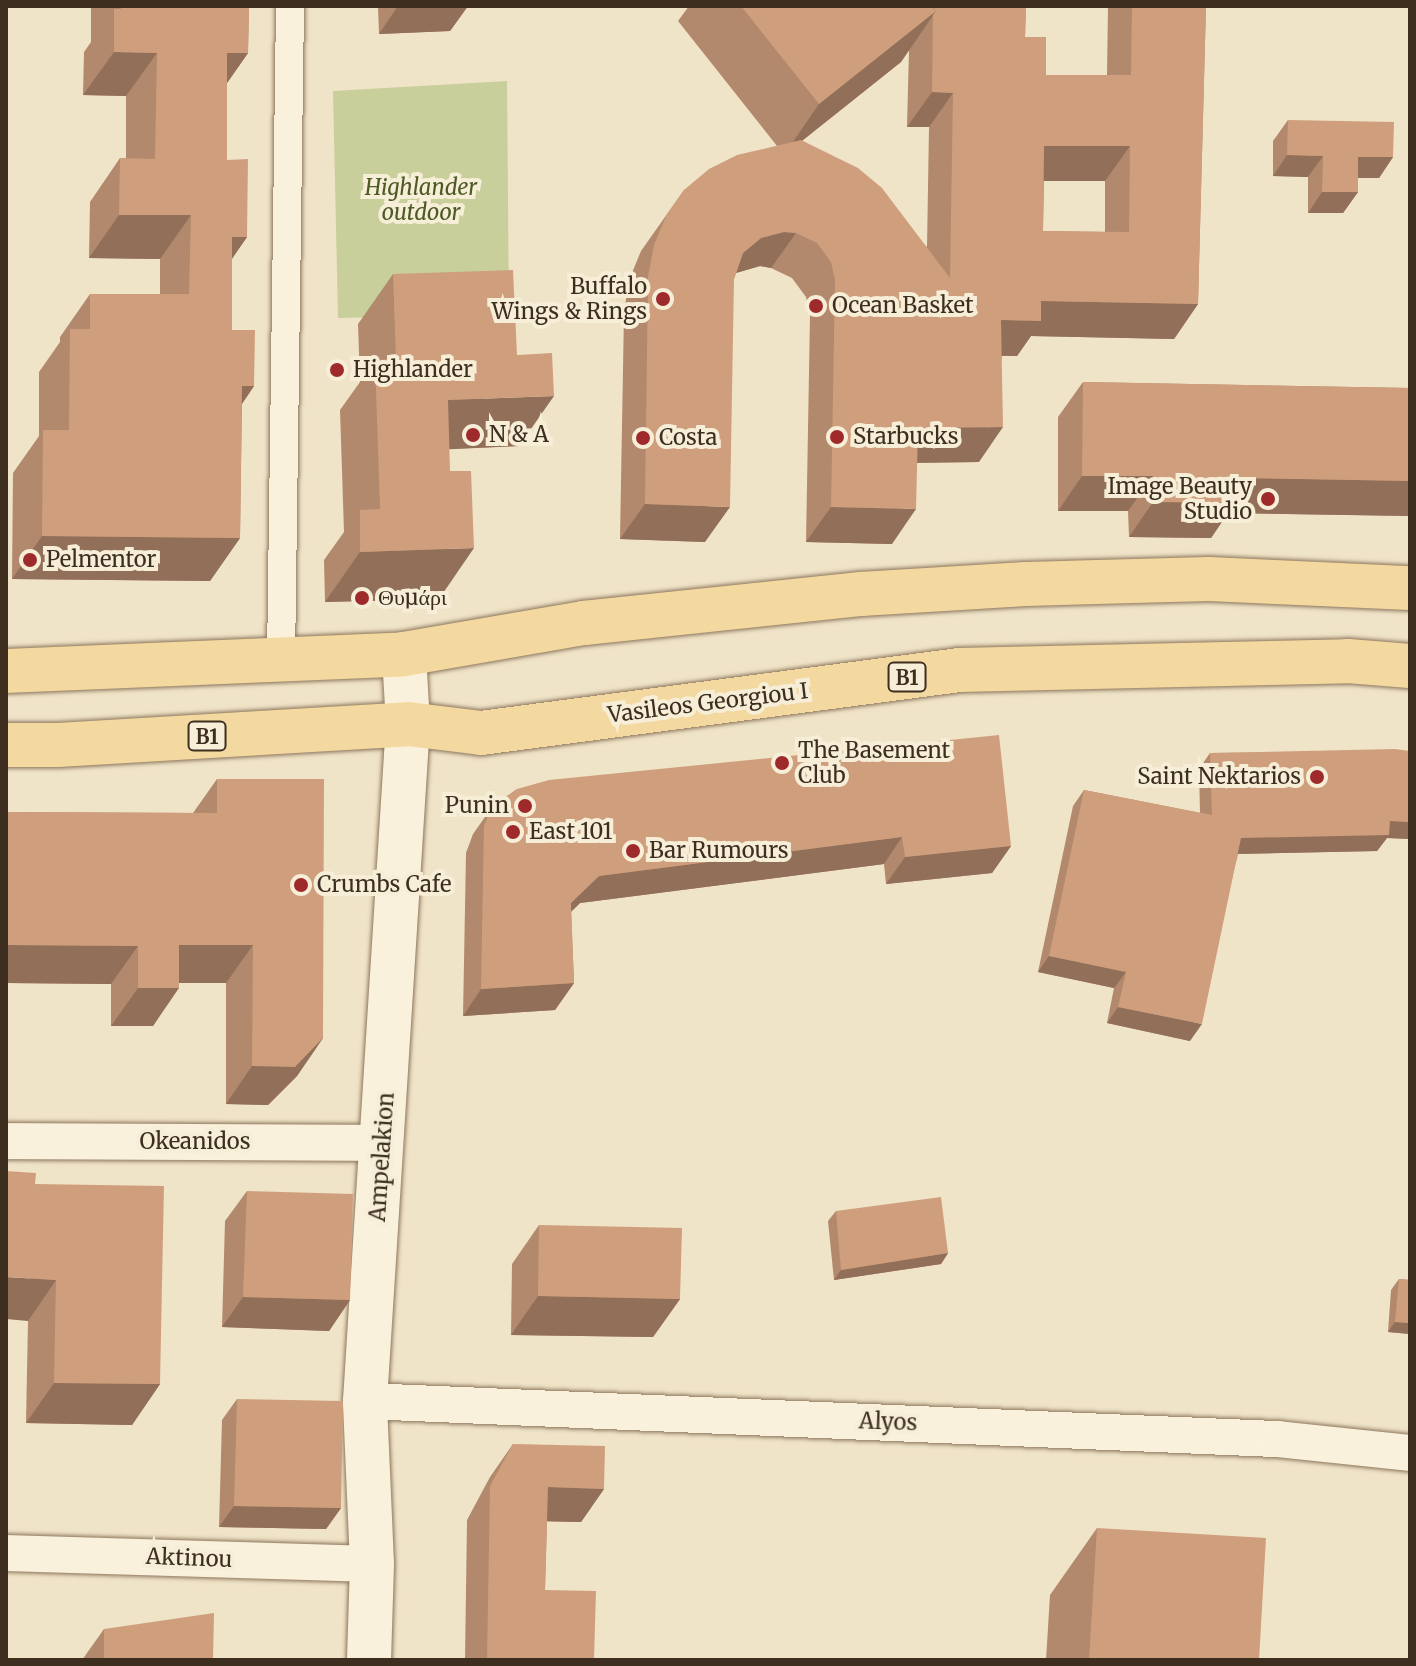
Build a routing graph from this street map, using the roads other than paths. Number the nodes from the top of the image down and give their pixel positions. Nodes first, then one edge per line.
1 (290, 6) edge
2 (1410, 588) edge
3 (404, 654) junction
4 (281, 660) junction
5 (1410, 666) edge
6 (6, 671) edge
7 (408, 724) junction
8 (6, 745) edge
9 (6, 1141) edge
10 (383, 1143) junction
11 (365, 1401) junction
12 (1410, 1453) edge
13 (6, 1553) edge
14 (372, 1564) junction
15 (369, 1660) edge

1 - 4 street
2 - 3 main road
3 - 4 main road
3 - 7 street, Ampelakion
4 - 6 main road
5 - 7 main road, Vasileos Georgiou I / B1
7 - 8 main road, Vasileos Georgiou I / B1
7 - 10 street, Ampelakion
9 - 10 street, Okeanidos
10 - 11 street, Ampelakion
11 - 12 street, Alyos
11 - 14 street, Ampelakion
13 - 14 street, Aktinou
14 - 15 street, Ampelakion

